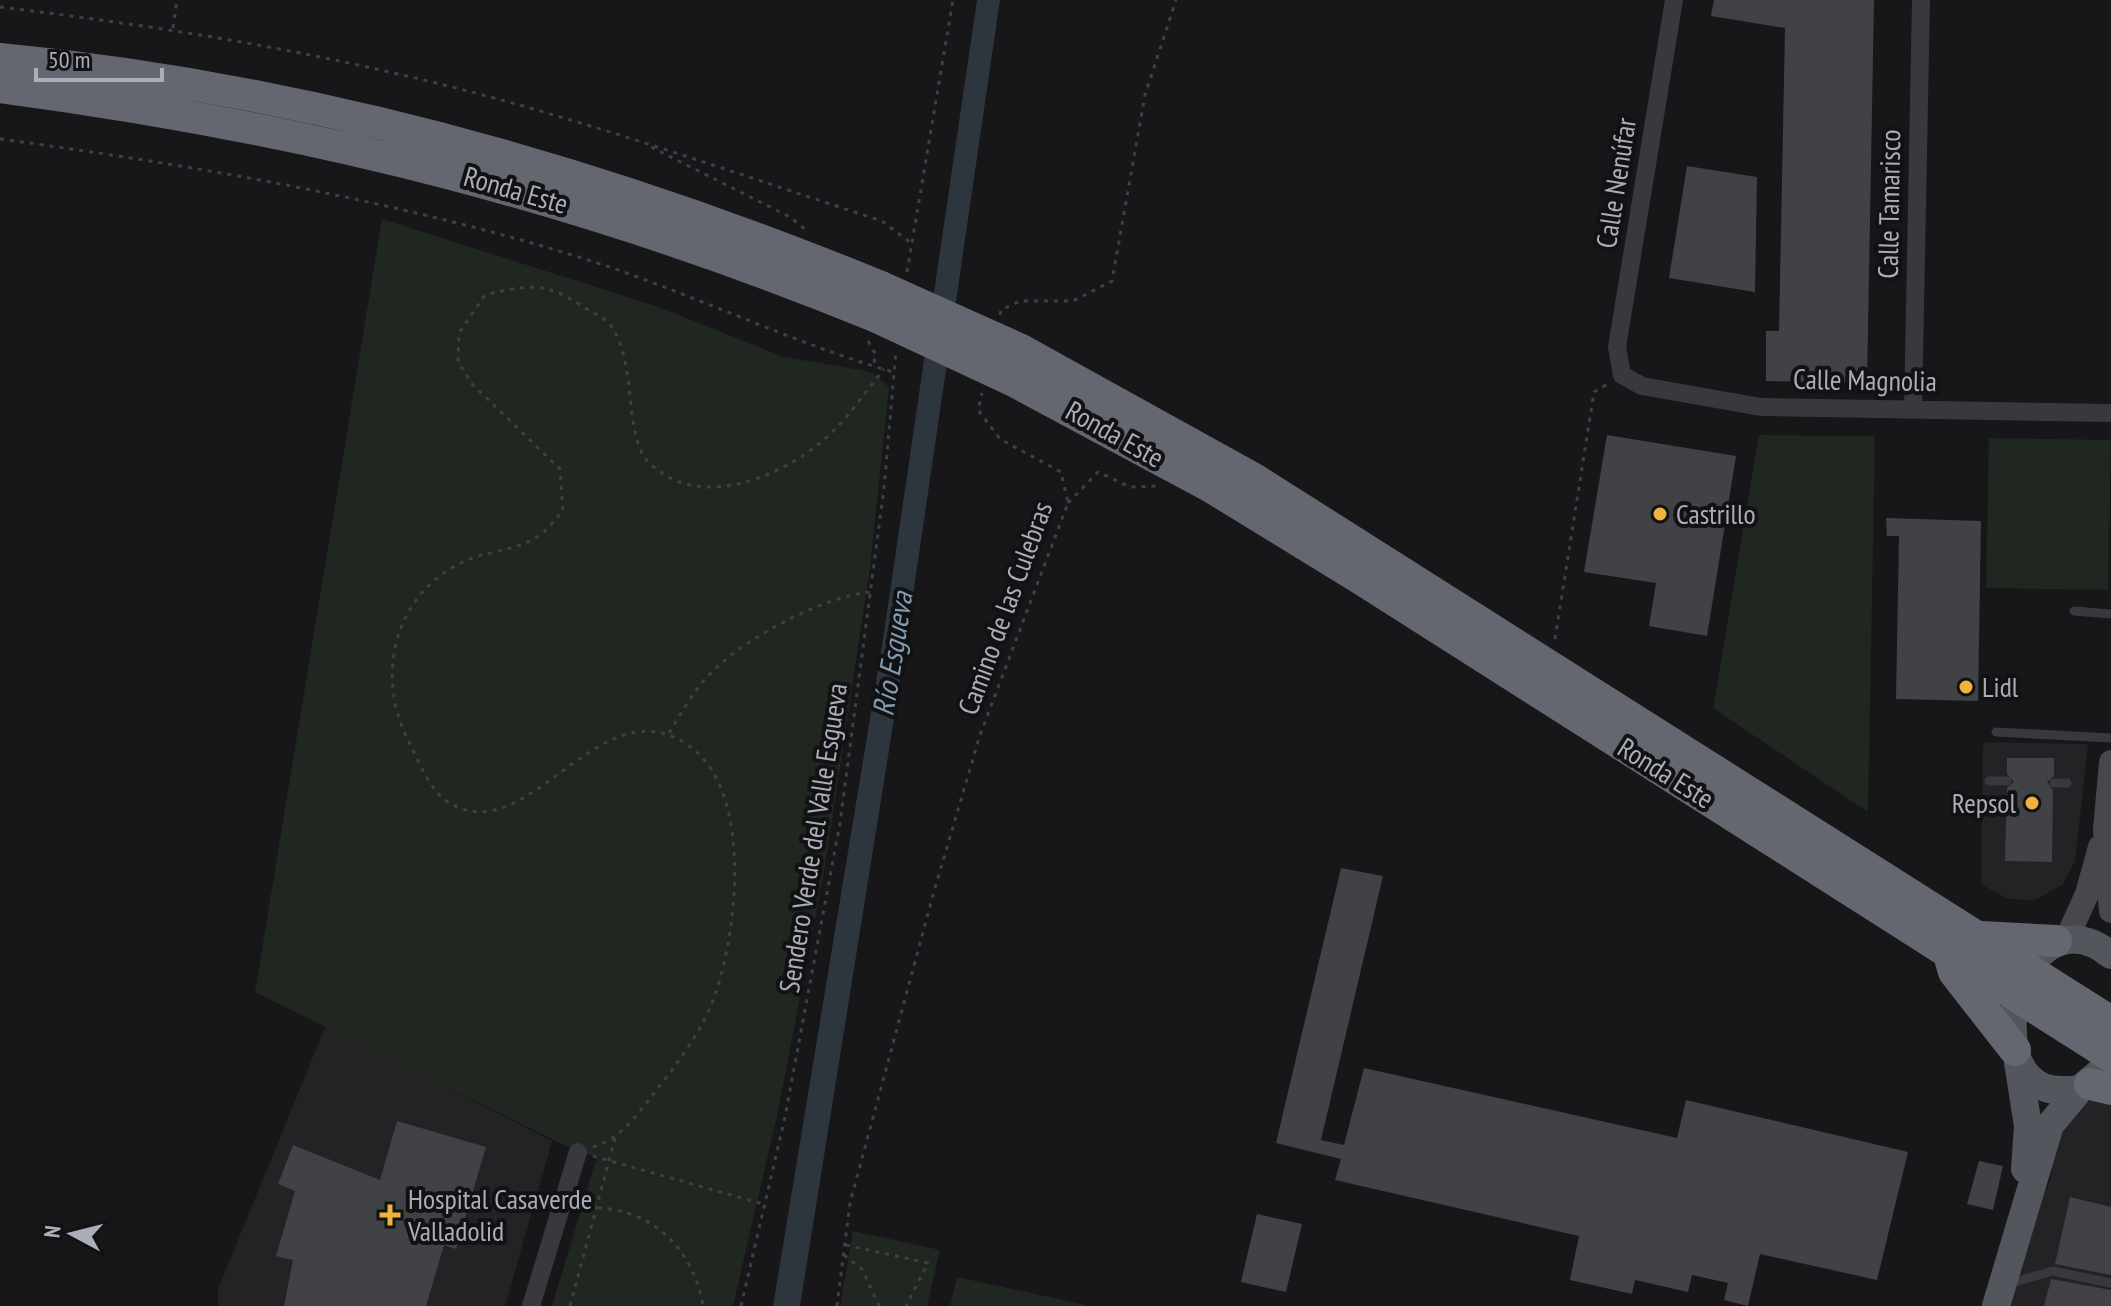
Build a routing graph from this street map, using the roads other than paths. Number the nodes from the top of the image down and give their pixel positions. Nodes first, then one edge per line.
1 (1674, 0) edge
2 (1921, 0) edge
3 (0, 59) edge
4 (0, 87) edge
5 (874, 314) junction
6 (1006, 371) junction
7 (1622, 375) joint
8 (1913, 409) junction
9 (2111, 413) edge
10 (2074, 611) dead end
11 (2111, 614) edge
12 (1996, 732) dead end
13 (2111, 738) edge
14 (2111, 771) edge
15 (1989, 781) dead end
16 (2007, 781) dead end
17 (2054, 783) dead end
18 (2067, 783) dead end
19 (2105, 829) junction
20 (2111, 911) edge
21 (1982, 937) junction
22 (2061, 940) junction
23 (1948, 952) junction
24 (2111, 955) edge
25 (2024, 983) junction
26 (2111, 1022) edge
27 (2016, 1056) junction
28 (2101, 1076) edge
29 (578, 1152) road end
30 (2022, 1214) junction
31 (2004, 1278) junction
32 (2111, 1283) edge
33 (531, 1306) edge
34 (1996, 1306) edge

1 - 7 street, Calle Nenúfar
2 - 8 street, Calle Tamarisco
3 - 5 highway, Ronda Este
4 - 5 highway, Ronda Este
5 - 6 highway, Ronda Este, bridge
6 - 21 highway, Ronda Este
6 - 23 highway, Ronda Este
7 - 8 street, Calle Magnolia
8 - 9 street, Calle Magnolia
10 - 11 lane
12 - 13 lane
14 - 19 street
15 - 16 lane
17 - 18 lane
19 - 20 street
19 - 22 street
21 - 22 highway
21 - 25 highway, Ronda Este
22 - 24 main road
22 - 25 main road
23 - 25 highway, Ronda Este
23 - 27 highway
25 - 26 highway, Ronda Este
25 - 27 main road
25 - 28 highway, Ronda Este
27 - 28 main road
27 - 30 main road
28 - 30 main road
29 - 33 street
30 - 31 main road
31 - 32 lane
31 - 34 main road

